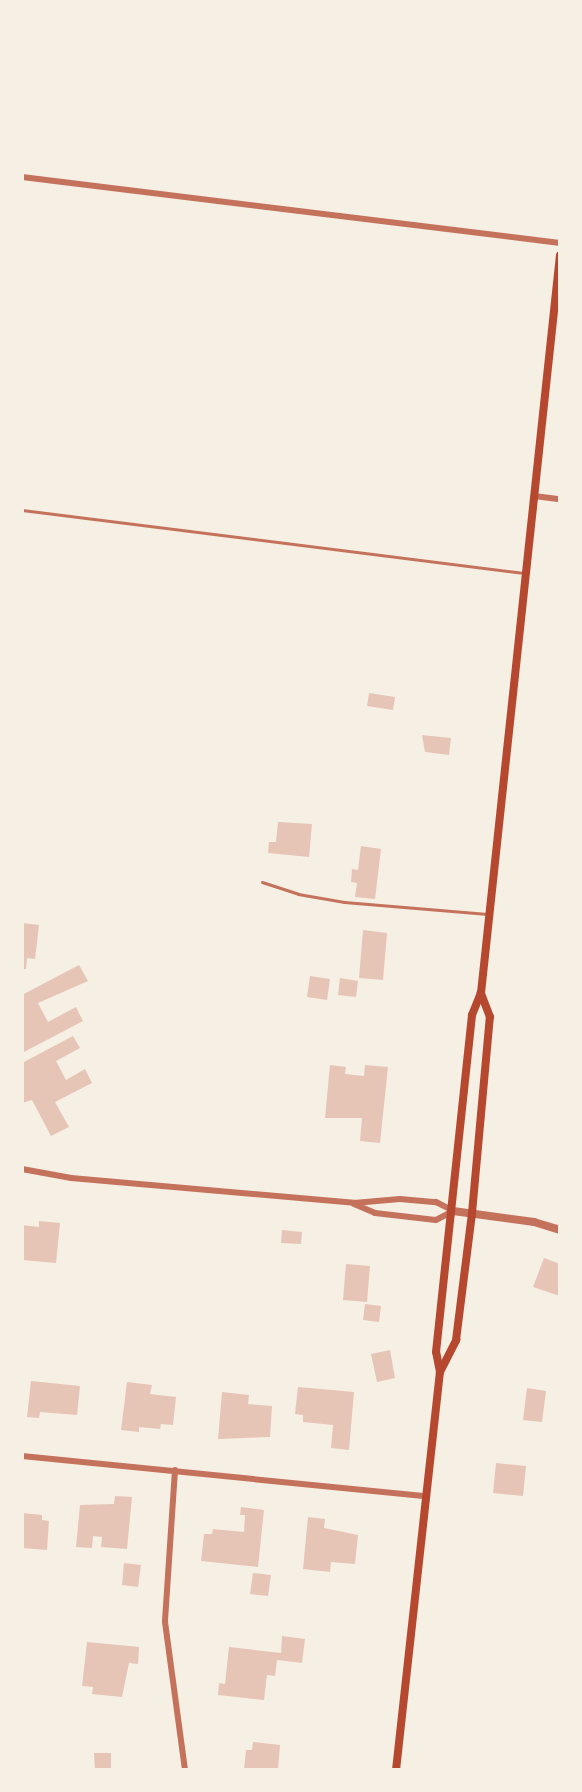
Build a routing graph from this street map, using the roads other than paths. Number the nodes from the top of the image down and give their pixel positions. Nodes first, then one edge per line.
1 (22, 177) edge
2 (560, 243) edge
3 (560, 255) edge
4 (534, 496) junction
5 (560, 499) edge
6 (22, 510) edge
7 (526, 573) junction
8 (262, 882) dead end
9 (490, 914) junction
10 (481, 993) junction
11 (22, 1169) edge
12 (354, 1203) junction
13 (453, 1211) junction
14 (472, 1213) junction
15 (560, 1230) edge
16 (440, 1372) junction
17 (22, 1455) edge
18 (175, 1470) junction
19 (426, 1496) junction
20 (185, 1770) edge
21 (396, 1770) edge

1 - 2 street
3 - 4 main road
4 - 5 street
4 - 7 main road
6 - 7 lane
7 - 9 main road
8 - 9 lane
9 - 10 main road
10 - 13 main road
10 - 14 main road
11 - 12 street
12 - 13 street
12 - 13 street
13 - 14 street
13 - 16 main road
14 - 15 street
14 - 16 main road
16 - 19 main road
17 - 18 street
18 - 19 street
18 - 20 street
19 - 21 main road

